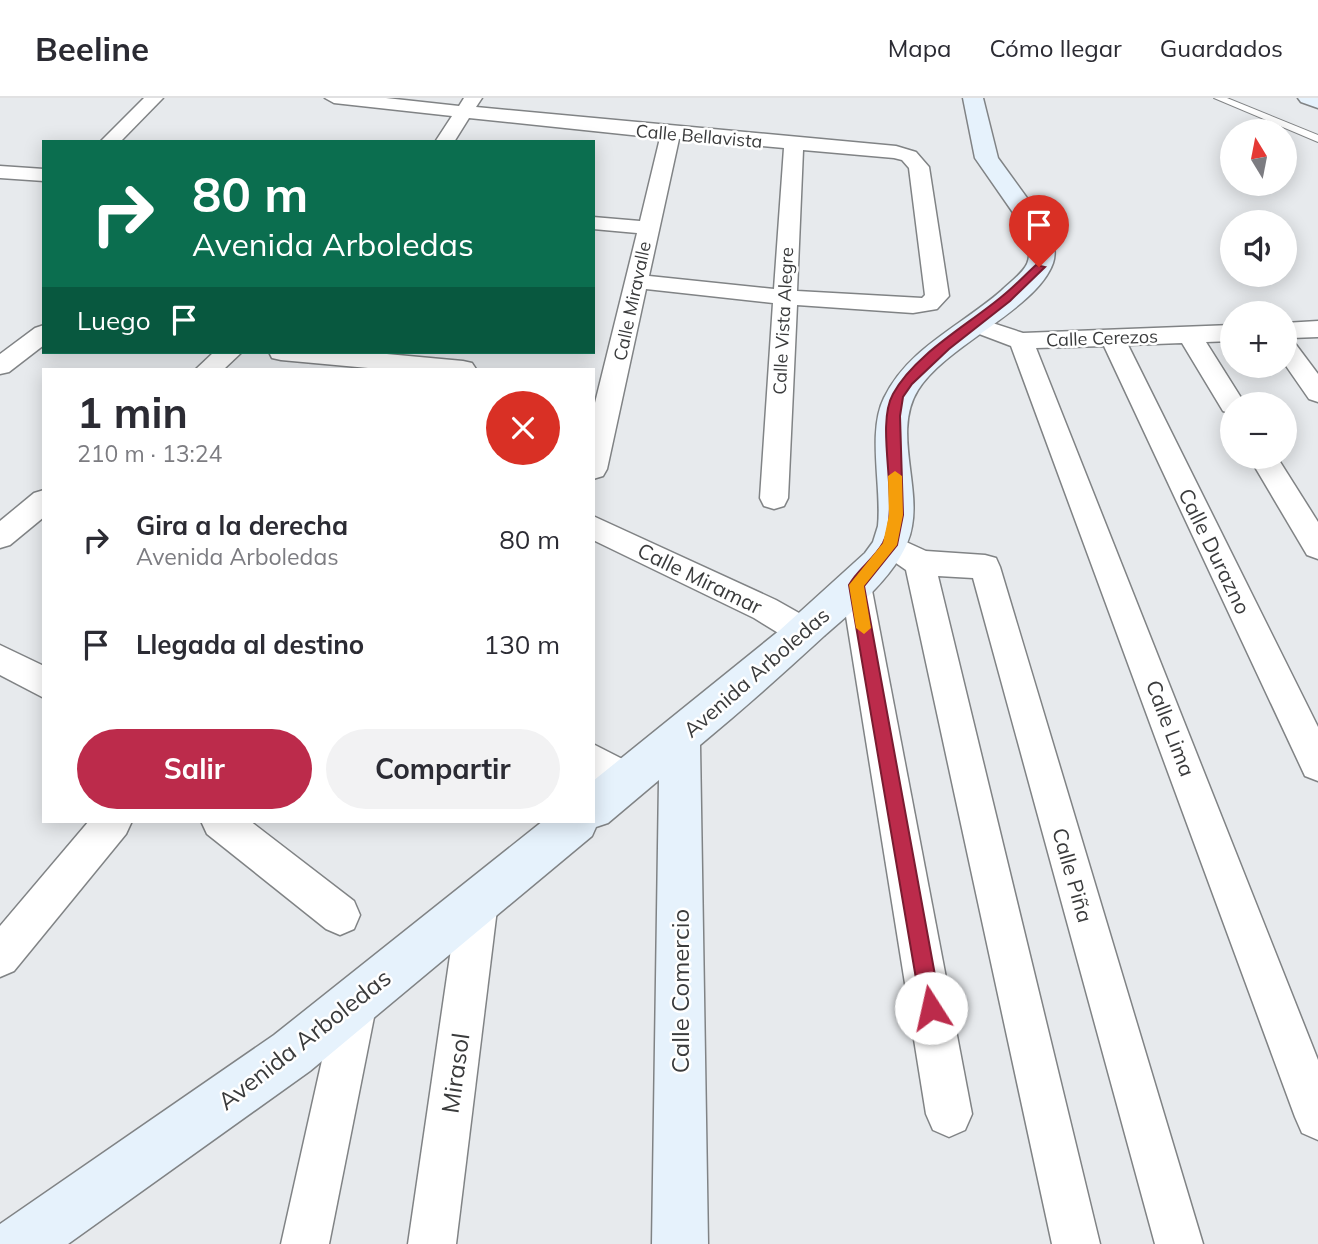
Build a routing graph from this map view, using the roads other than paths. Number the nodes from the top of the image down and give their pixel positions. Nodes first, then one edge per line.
1 (154, 98) edge
2 (334, 98) edge
3 (973, 98) edge
4 (1219, 98) edge
5 (1308, 98) edge
6 (1318, 102) edge
7 (469, 105) edge
8 (619, 108) dead end
9 (612, 127) junction
10 (671, 133) junction
11 (1318, 139) edge
12 (111, 140) edge
13 (445, 140) edge
14 (794, 144) junction
15 (0, 172) edge
16 (42, 176) edge
17 (595, 223) edge
18 (648, 228) junction
19 (636, 281) junction
20 (784, 297) junction
21 (974, 324) junction
22 (1318, 330) edge
23 (1297, 331) edge
24 (42, 334) edge
25 (1220, 334) edge
26 (1190, 335) junction
27 (1113, 338) junction
28 (1021, 341) junction
29 (227, 354) edge
30 (320, 354) edge
31 (1297, 363) edge
32 (0, 366) edge
33 (209, 368) edge
34 (453, 368) edge
35 (603, 384) edge
36 (1224, 392) edge
37 (1318, 393) edge
38 (595, 452) edge
39 (1270, 469) edge
40 (774, 498) dead end
41 (42, 503) edge
42 (595, 528) edge
43 (0, 537) edge
44 (1318, 547) edge
45 (905, 554) junction
46 (856, 585) junction
47 (804, 632) junction
48 (0, 659) edge
49 (42, 682) edge
50 (680, 737) junction
51 (1318, 764) edge
52 (610, 770) edge
53 (595, 804) edge
54 (111, 823) edge
55 (223, 823) edge
56 (575, 823) edge
57 (478, 901) junction
58 (340, 915) dead end
59 (0, 957) edge
60 (356, 1002) junction
61 (949, 1114) dead end
62 (1318, 1116) edge
63 (55, 1231) edge
64 (20, 1244) edge
65 (305, 1244) edge
66 (432, 1244) edge
67 (680, 1244) edge
68 (1076, 1244) edge
69 (1179, 1244) edge

1 - 12 street
2 - 7 street, Calle Bellavista
3 - 21 street
4 - 11 lane
5 - 6 street
7 - 9 street, Calle Bellavista
7 - 13 street
8 - 9 street
9 - 10 street, Calle Bellavista
10 - 14 street, Calle Bellavista
10 - 18 street, Calle Miravalle
14 - 20 street, Calle Vista Alegre
14 - 20 street, Calle Bellavista
15 - 16 street
17 - 18 street
18 - 19 street, Calle Miravalle
19 - 20 street
19 - 35 street, Calle Miravalle
20 - 40 street, Calle Vista Alegre
21 - 28 street, Calle Cerezos
21 - 45 street
22 - 23 street
24 - 32 street
25 - 26 street, Calle Cerezos
26 - 27 street, Calle Cerezos
26 - 36 street
27 - 28 street, Calle Cerezos
27 - 51 street, Calle Durazno
28 - 62 street, Calle Lima
29 - 33 street
30 - 34 street
31 - 37 street
35 - 38 street, Calle Miravalle
39 - 44 street
41 - 43 street
42 - 47 street, Calle Miramar
45 - 46 street, Avenida Arboledas
45 - 68 street
45 - 69 street, Calle Piña
46 - 47 street, Avenida Arboledas
46 - 61 street
47 - 50 street, Avenida Arboledas
48 - 49 street
50 - 52 street, Avenida Arboledas
50 - 67 street, Calle Comercio
52 - 53 street, Avenida Arboledas
54 - 59 street
55 - 58 street
56 - 57 street, Avenida Arboledas
57 - 60 street, Avenida Arboledas
57 - 66 street, Mirasol
60 - 63 street, Avenida Arboledas
60 - 65 street
63 - 64 street, Avenida Arboledas

